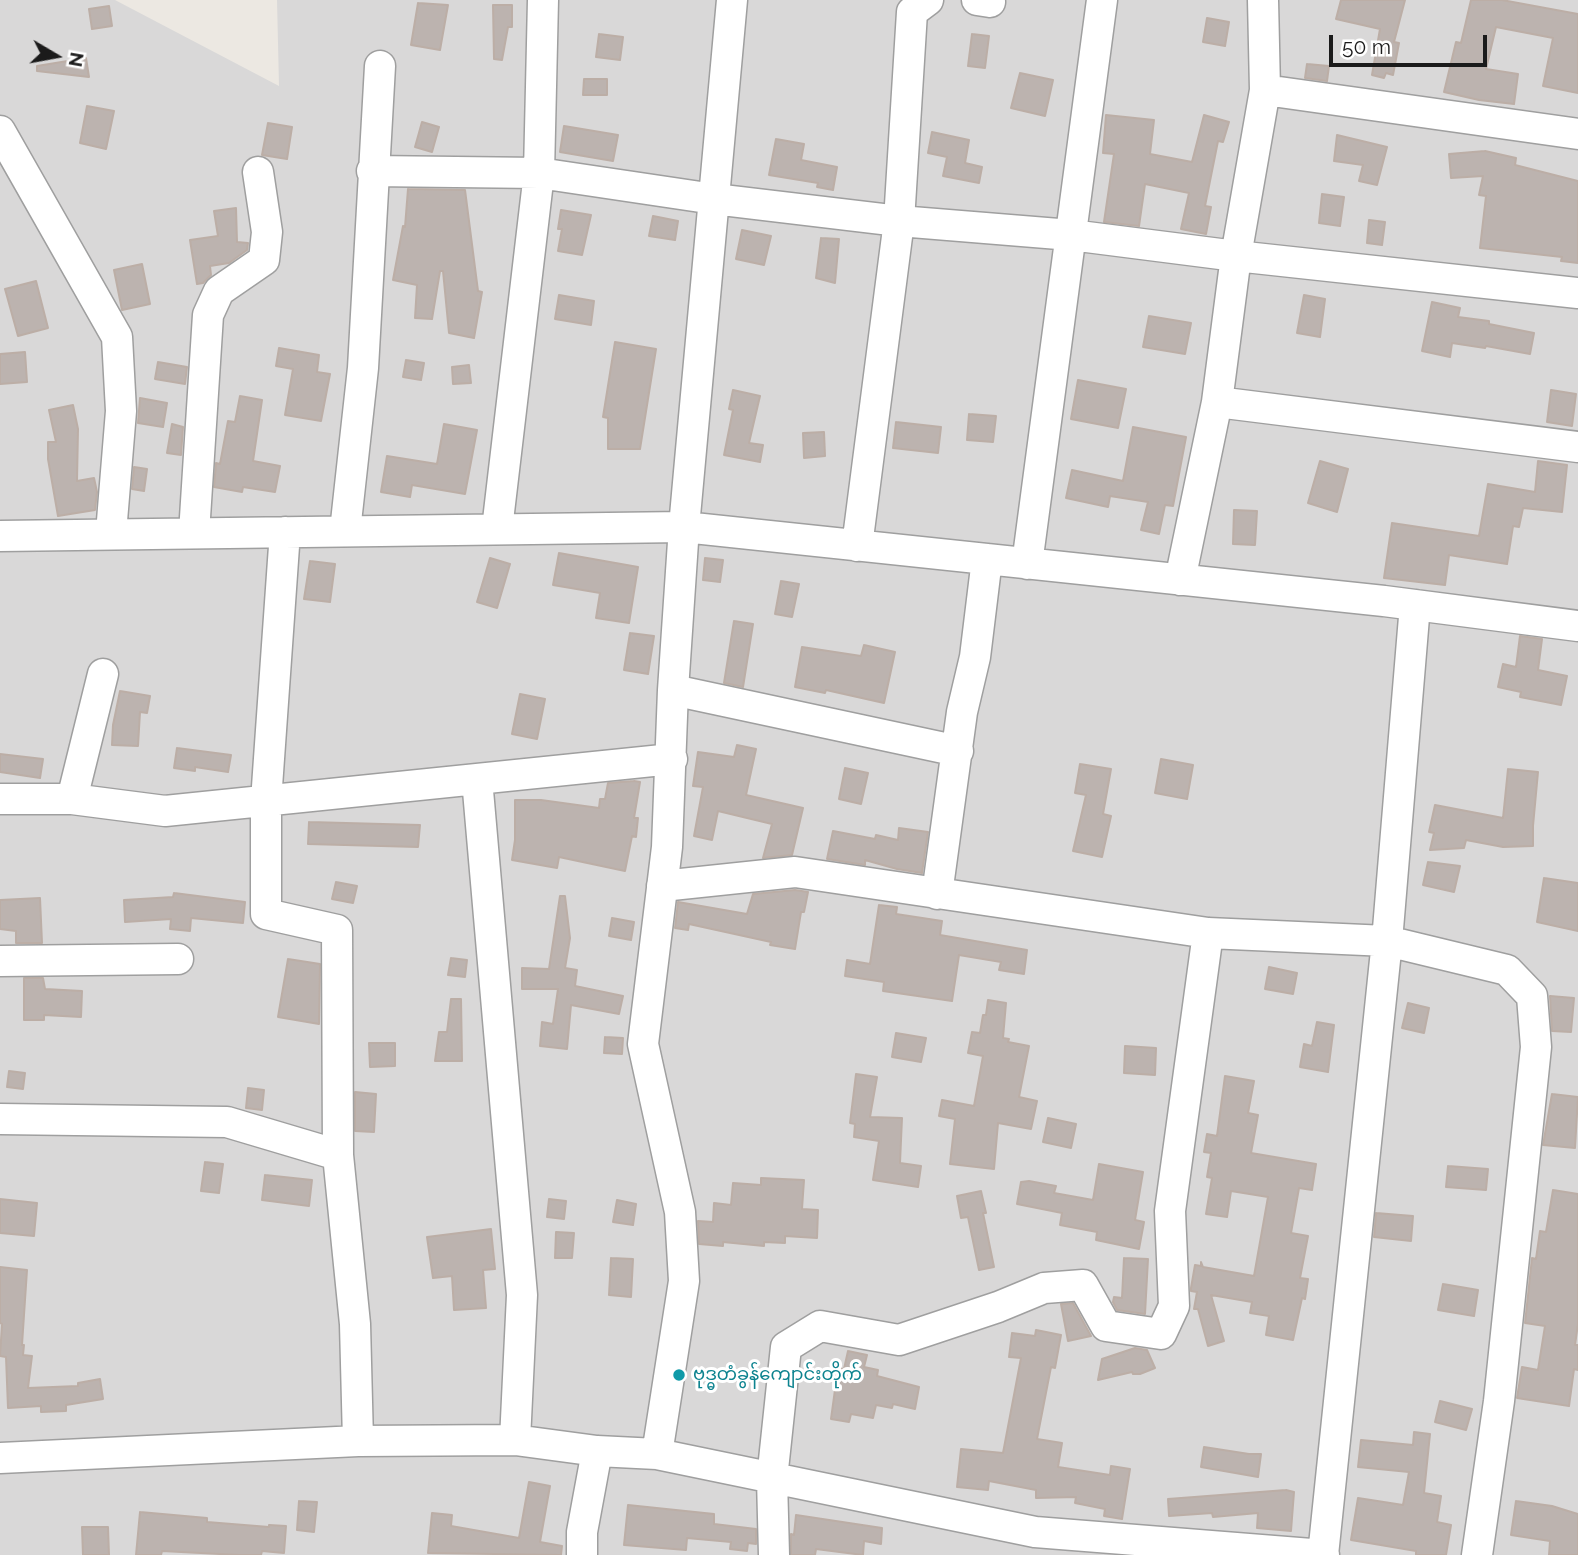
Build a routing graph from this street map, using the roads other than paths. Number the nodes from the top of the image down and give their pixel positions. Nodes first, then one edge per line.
1 (543, 0) edge
2 (732, 0) edge
3 (928, 0) edge
4 (1102, 0) edge
5 (1263, 0) edge
6 (380, 66) dead end
7 (1265, 90) junction
8 (0, 131) edge
9 (1578, 134) edge
10 (373, 171) junction
11 (258, 172) dead end
12 (539, 173) junction
13 (714, 199) junction
14 (899, 221) junction
15 (1071, 235) junction
16 (1236, 256) junction
17 (1578, 293) edge
18 (1217, 402) junction
19 (1578, 447) edge
20 (684, 527) junction
21 (497, 529) junction
22 (345, 531) junction
23 (285, 532) junction
24 (111, 533) junction
25 (194, 533) junction
26 (0, 536) edge
27 (857, 546) junction
28 (987, 559) junction
29 (1027, 564) junction
30 (1180, 580) junction
31 (1415, 605) junction
32 (1578, 626) edge
33 (103, 674) dead end
34 (673, 690) junction
35 (958, 751) junction
36 (672, 759) junction
37 (477, 779) junction
38 (0, 799) edge
39 (72, 799) junction
40 (266, 801) junction
41 (662, 886) junction
42 (937, 894) junction
43 (1208, 933) junction
44 (1387, 941) junction
45 (178, 959) dead end
46 (0, 961) edge
47 (0, 1119) edge
48 (338, 1155) junction
49 (515, 1440) junction
50 (358, 1441) junction
51 (597, 1451) junction
52 (657, 1454) junction
53 (0, 1458) edge
54 (772, 1479) junction
55 (1040, 1543) edge
56 (582, 1555) edge
57 (774, 1555) edge
58 (1324, 1555) edge
59 (1477, 1555) edge

1 - 12 street
2 - 13 street
3 - 14 street
4 - 15 street
5 - 7 street
6 - 10 street
7 - 9 street
7 - 16 street
8 - 24 street
10 - 12 street
10 - 22 street
11 - 25 street
12 - 13 street
12 - 21 street
13 - 14 street
13 - 20 street
14 - 15 street
14 - 27 street
15 - 16 street
15 - 29 street
16 - 17 street
16 - 18 street
18 - 19 street
18 - 30 street
20 - 21 street
20 - 27 street
20 - 34 street
21 - 22 street
22 - 23 street
23 - 25 street
23 - 40 street
24 - 25 street
24 - 26 street
27 - 28 street
28 - 29 street
28 - 35 street
29 - 30 street
30 - 31 street
31 - 32 street
31 - 44 street
33 - 39 street
34 - 35 street
34 - 36 street
35 - 42 street
36 - 37 street
36 - 41 street
37 - 40 street
37 - 49 street
38 - 39 street
39 - 40 street
40 - 48 street
41 - 42 street
41 - 52 street
42 - 43 street
43 - 44 street
43 - 54 street
44 - 58 street
44 - 59 street
45 - 46 street
47 - 48 street
48 - 50 street
49 - 50 street
49 - 51 street
50 - 53 street
51 - 52 street
51 - 56 street
52 - 54 street
54 - 55 street
54 - 57 street
55 - 58 street

